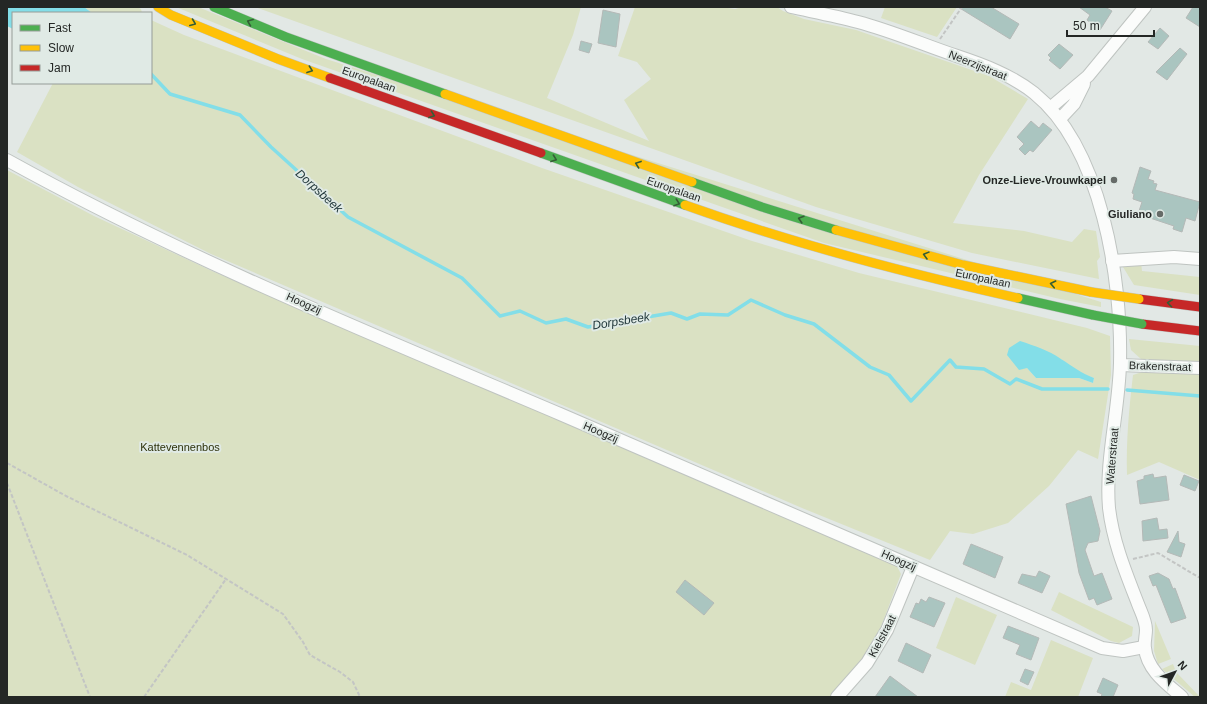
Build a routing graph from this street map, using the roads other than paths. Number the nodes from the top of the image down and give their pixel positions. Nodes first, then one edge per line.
1 (158, 7) edge
2 (214, 7) edge
3 (791, 7) edge
4 (1145, 7) edge
5 (1088, 76) junction
6 (1050, 108) junction
7 (1060, 119) junction
8 (7, 160) edge
9 (1200, 259) edge
10 (1112, 261) junction
11 (1200, 307) edge
12 (1200, 331) edge
13 (1120, 365) junction
14 (1200, 368) edge
15 (913, 567) junction
16 (1144, 646) junction
17 (837, 697) edge
18 (1182, 697) edge

1 -> 12 highway, Europalaan, bridge
11 -> 2 highway, Europalaan, bridge
3 - 6 street, Neerzijstraat
4 - 5 street
5 - 6 street
5 - 7 street
6 - 7 street, Neerzijstraat
7 - 10 street, Neerzijstraat
8 - 15 street, Hoogzij
9 - 10 street
10 - 13 street, Waterstraat
13 - 14 street, Brakenstraat
13 - 16 street, Waterstraat
15 - 16 street, Hoogzij
15 - 17 street, Kielstraat
16 - 18 street

